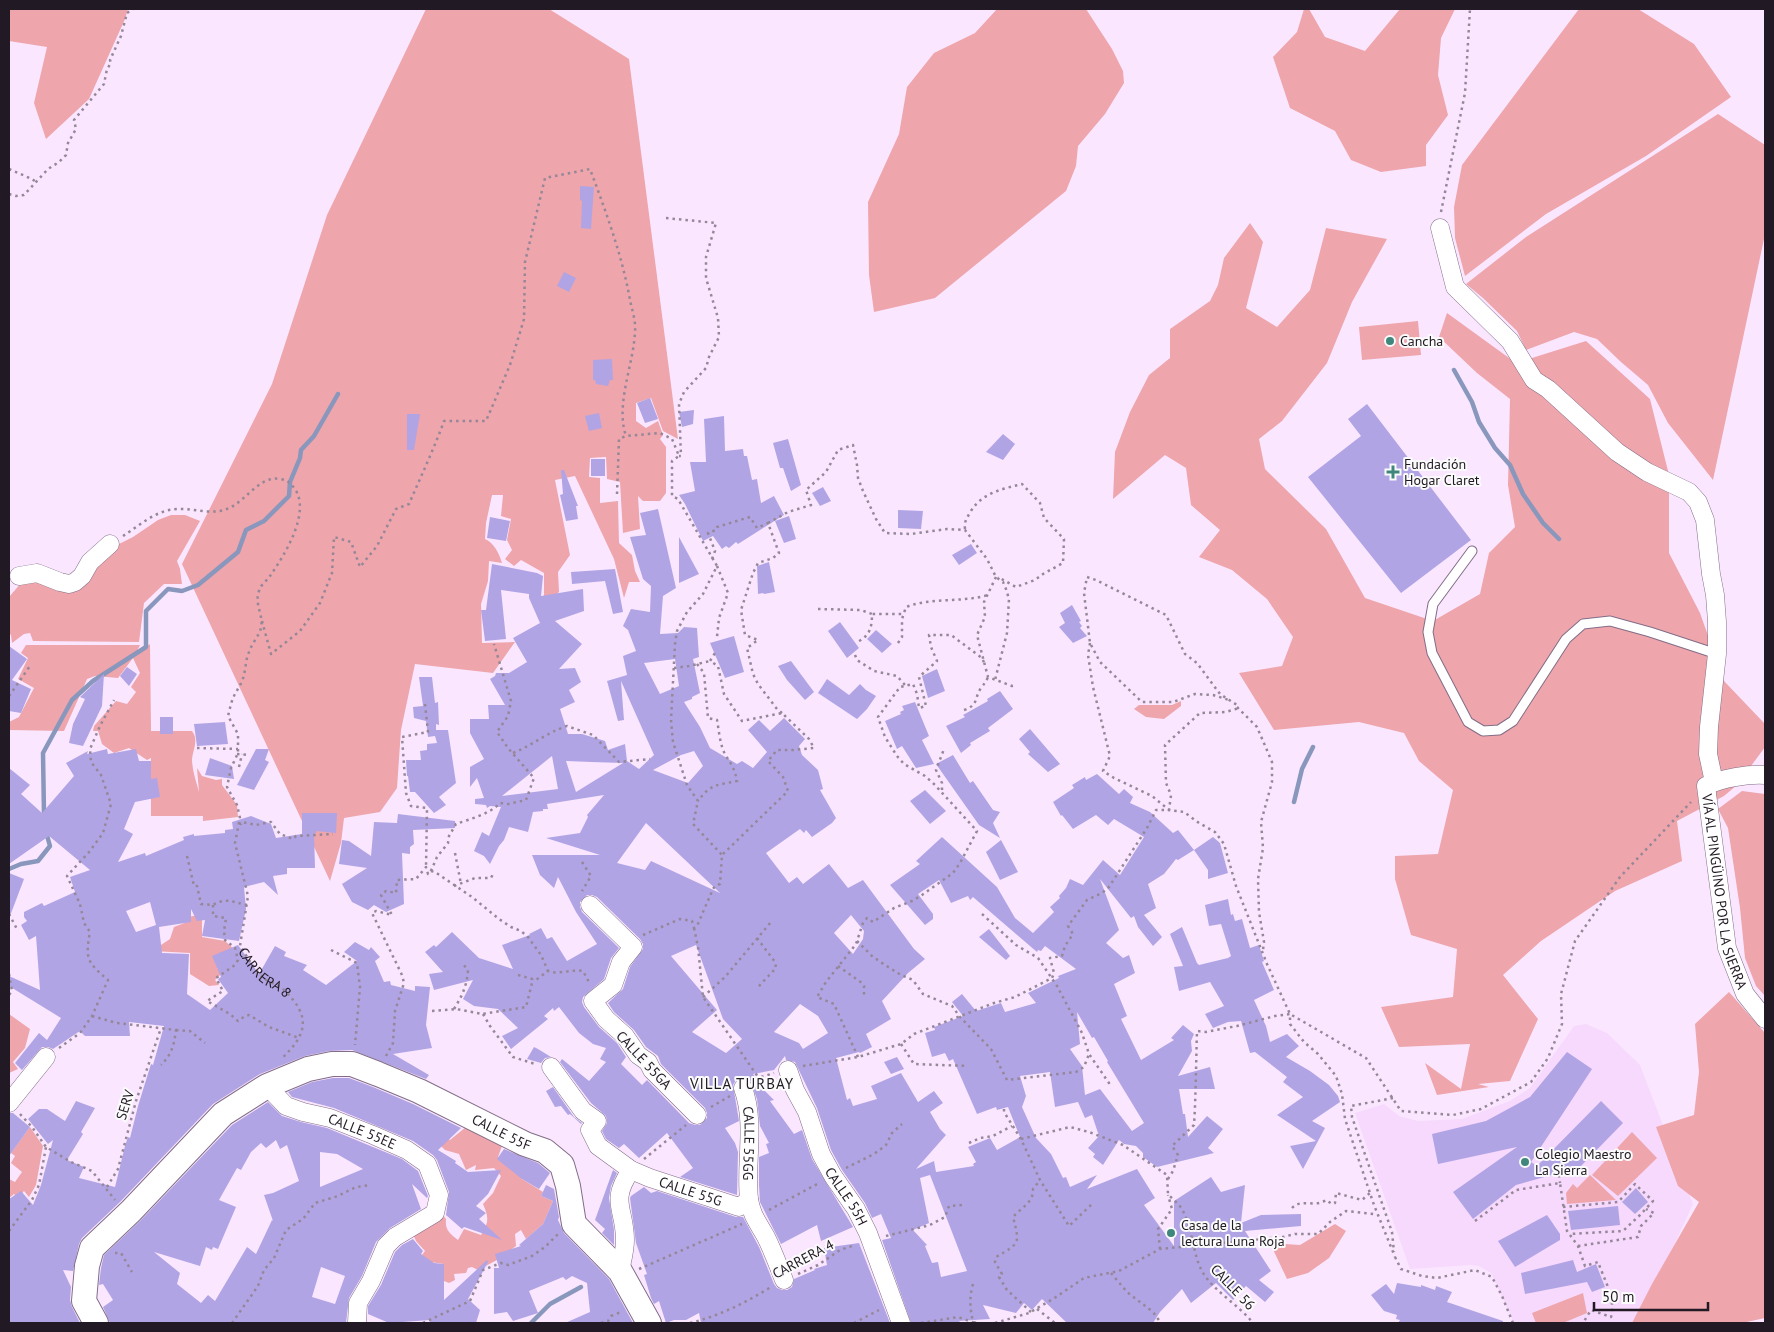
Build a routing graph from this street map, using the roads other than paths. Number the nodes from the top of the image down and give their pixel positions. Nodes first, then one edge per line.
1 (1440, 228) dead end
2 (110, 544) road end
3 (1472, 551) dead end
4 (19, 576) dead end
5 (1717, 654) junction
6 (1765, 775) edge
7 (1710, 784) junction
8 (590, 905) road end
9 (1765, 1019) edge
10 (46, 1056) road end
11 (552, 1067) road end
12 (788, 1070) road end
13 (267, 1086) junction
14 (743, 1088) dead end
15 (9, 1103) edge
16 (698, 1115) dead end
17 (631, 1170) junction
18 (749, 1200) junction
19 (620, 1271) junction
20 (784, 1280) road end
21 (644, 1314) edge
22 (96, 1323) edge
23 (358, 1323) edge
24 (901, 1323) edge

1 - 5 street
2 - 4 street
3 - 5 lane
5 - 7 street
6 - 7 street, VÍA AL PINGÜINO POR LA SIERRA
7 - 9 street, VÍA AL PINGÜINO POR LA SIERRA
8 - 16 street, CALLE 55GA
10 - 15 street
11 - 17 street
12 - 24 street, CALLE 55H
13 - 19 street, CALLE 55F
13 - 22 street
13 - 23 street, CALLE 55EE
14 - 18 street, CALLE 55GG
17 - 18 street, CALLE 55G
17 - 19 street
18 - 20 street
19 - 21 street, CALLE 55F

